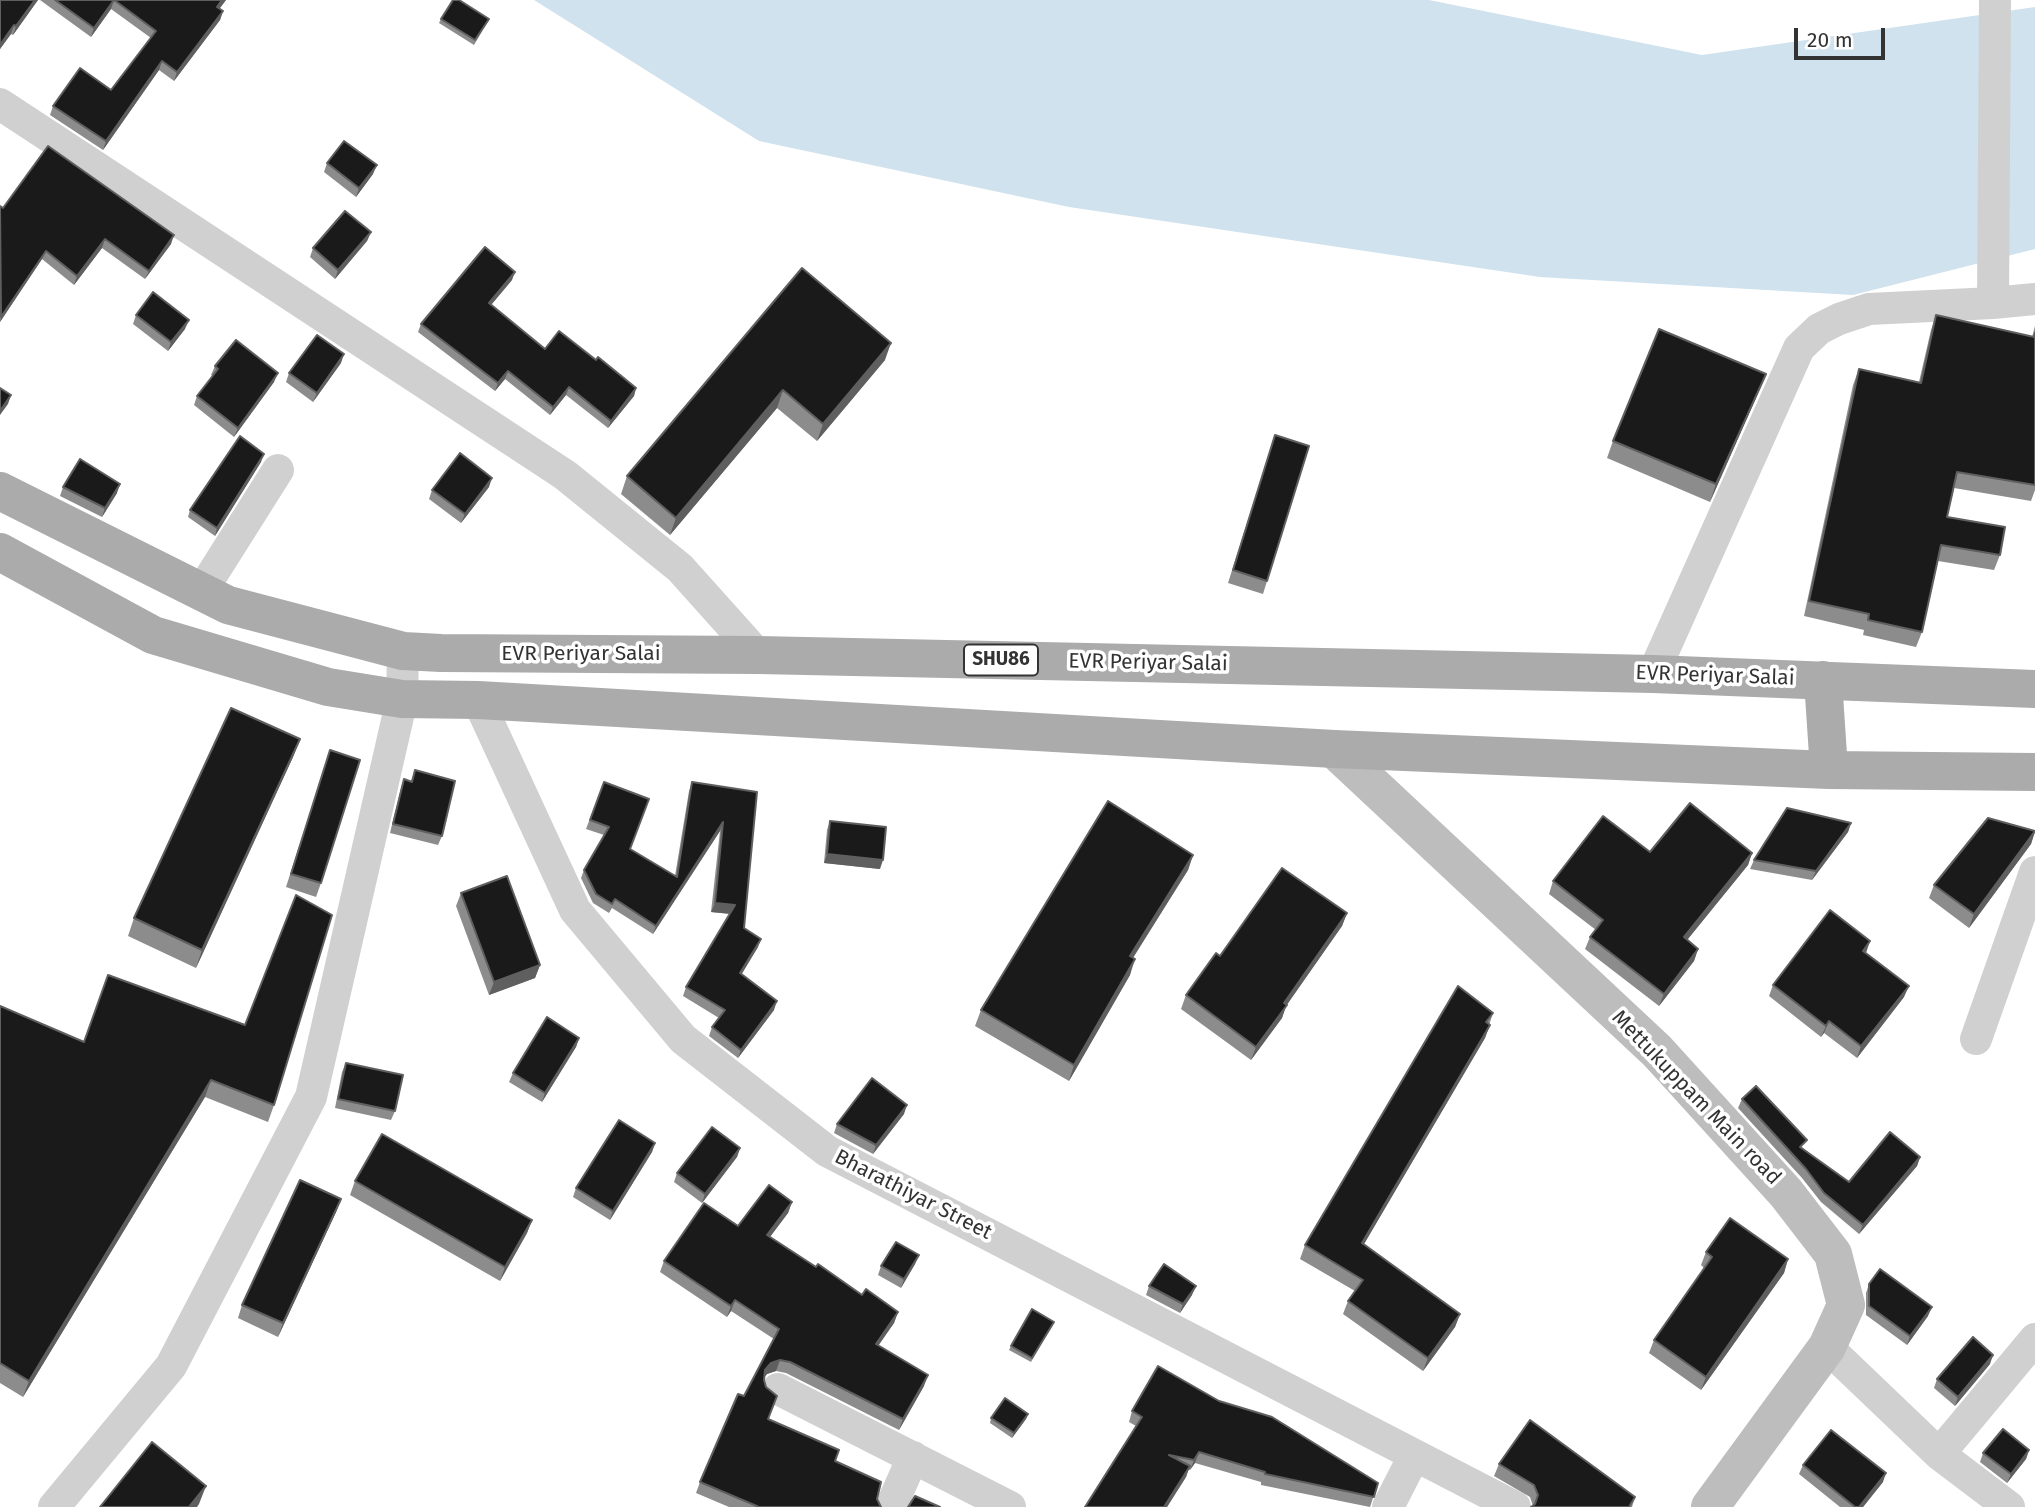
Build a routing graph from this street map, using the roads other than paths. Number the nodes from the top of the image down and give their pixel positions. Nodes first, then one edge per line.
1 (1995, 0) edge
2 (0, 104) edge
3 (2035, 299) edge
4 (1993, 303) junction
5 (278, 470) dead end
6 (0, 491) edge
7 (0, 552) edge
8 (201, 593) junction
9 (403, 651) junction
10 (758, 655) junction
11 (1653, 674) junction
12 (1824, 680) junction
13 (2035, 689) edge
14 (402, 699) junction
15 (478, 700) junction
16 (1334, 749) junction
17 (1829, 770) junction
18 (2035, 772) edge
19 (2035, 872) edge
20 (1976, 1038) dead end
21 (2035, 1339) edge
22 (1827, 1347) junction
23 (778, 1389) dead end
24 (1939, 1454) junction
25 (1414, 1456) junction
26 (913, 1457) junction
27 (54, 1507) edge
28 (891, 1507) edge
29 (1010, 1507) edge
30 (1388, 1507) edge
31 (1515, 1507) edge
32 (1710, 1507) edge
33 (2009, 1507) edge

1 - 4 street
2 - 10 street
3 - 4 street
4 - 11 street
5 - 8 street
6 - 8 main road, EVR Periyar Salai / SHU86
7 - 14 main road
8 - 9 main road, EVR Periyar Salai / SHU86
9 - 10 main road, EVR Periyar Salai / SHU86
9 - 14 street
10 - 11 main road, EVR Periyar Salai / SHU86
11 - 12 main road, EVR Periyar Salai / SHU86
12 - 13 main road, EVR Periyar Salai / SHU86
12 - 17 main road
14 - 15 main road
14 - 27 street
15 - 16 main road
15 - 25 street, Bharathiyar Street
16 - 17 main road
16 - 22 main road, Mettukuppam Main road
17 - 18 main road
19 - 20 street
21 - 24 street
22 - 24 street
22 - 32 main road, Mettukuppam Main road
23 - 26 street
24 - 33 street
25 - 30 street
25 - 31 street, Bharathiyar Street
26 - 28 street
26 - 29 street

